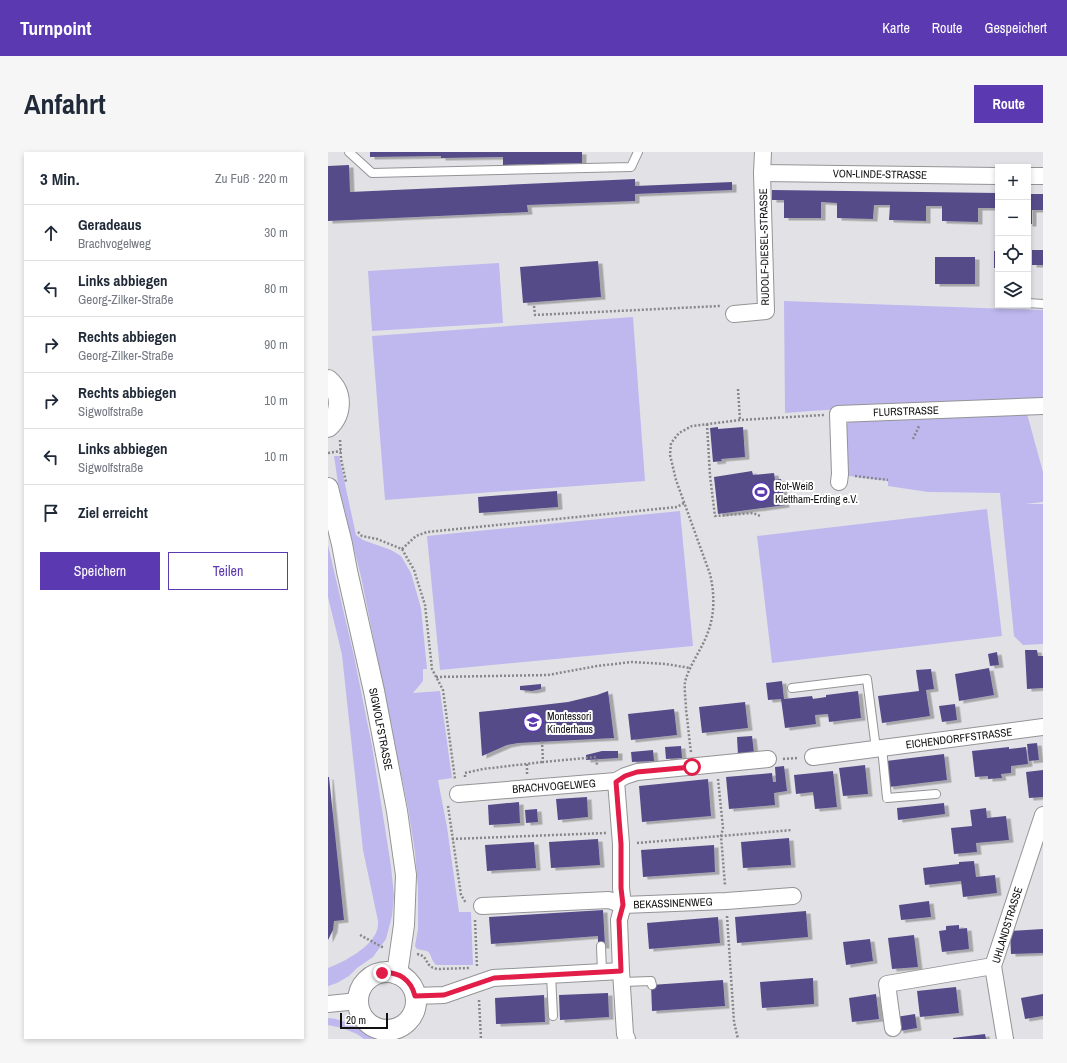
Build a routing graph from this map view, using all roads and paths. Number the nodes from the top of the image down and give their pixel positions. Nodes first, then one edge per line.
1 (350, 152) edge
2 (638, 152) edge
3 (763, 152) edge
4 (762, 173) junction
5 (995, 176) edge
6 (1031, 176) edge
7 (1043, 176) edge
8 (1031, 303) edge
9 (1043, 304) edge
10 (534, 306) dead end
11 (727, 310) joint
12 (328, 380) edge
13 (738, 389) dead end
14 (1043, 406) edge
15 (838, 414) junction
16 (740, 420) junction
17 (707, 424) junction
18 (334, 432) edge
19 (340, 451) junction
20 (328, 453) edge
21 (840, 478) joint
22 (888, 480) dead end
23 (328, 488) edge
24 (348, 488) dead end
25 (684, 502) junction
26 (760, 516) dead end
27 (356, 526) dead end
28 (402, 550) junction
29 (690, 668) junction
30 (436, 677) junction
31 (792, 688) dead end
32 (1043, 727) edge
33 (542, 742) dead end
34 (879, 748) junction
35 (813, 757) joint
36 (768, 760) joint
37 (543, 762) junction
38 (597, 765) dead end
39 (692, 767) junction
40 (455, 777) dead end
41 (465, 777) dead end
42 (616, 782) junction
43 (936, 794) dead end
44 (452, 796) joint
45 (1043, 815) edge
46 (792, 830) dead end
47 (620, 838) junction
48 (452, 839) junction
49 (461, 895) dead end
50 (794, 896) dead end
51 (623, 905) junction
52 (478, 912) joint
53 (360, 935) dead end
54 (601, 946) dead end
55 (384, 948) dead end
56 (414, 954) dead end
57 (993, 966) junction
58 (602, 972) junction
59 (397, 974) junction
60 (551, 975) junction
61 (621, 977) junction
62 (652, 985) dead end
63 (415, 996) junction
64 (358, 1001) junction
65 (479, 1001) dead end
66 (328, 1004) edge
67 (553, 1016) dead end
68 (893, 1028) dead end
69 (400, 1034) edge
70 (481, 1039) edge
71 (627, 1039) edge
72 (1005, 1039) edge

1 - 2 lane
3 - 4 street, RUDOLF-DIESEL-STRASSE
4 - 5 street, VON-LINDE-STRASSE
4 - 11 street, RUDOLF-DIESEL-STRASSE
6 - 7 street
8 - 9 lane
10 - 11 path
12 - 18 street
13 - 16 path
14 - 15 street, FLURSTRASSE
15 - 16 path
15 - 21 street
16 - 17 path
17 - 25 path
17 - 26 path
18 - 19 path
19 - 20 path
19 - 24 path
21 - 22 path
23 - 59 street, SIGWOLFSTRASSE
25 - 28 path
25 - 29 path
27 - 28 path
28 - 30 path
29 - 30 path
29 - 39 path
30 - 40 path
31 - 34 lane
32 - 34 street, EICHENDORFFSTRASSE
33 - 37 path
34 - 35 street, EICHENDORFFSTRASSE
34 - 43 lane
35 - 36 path
36 - 39 street, BRACHVOGELWEG
37 - 38 path
37 - 41 path
39 - 42 street, BRACHVOGELWEG
42 - 44 street, BRACHVOGELWEG
42 - 47 street
44 - 48 path
45 - 57 street, UHLANDSTRASSE
46 - 47 path
47 - 48 path
47 - 51 street
48 - 49 path
50 - 51 street, BEKASSINENWEG
51 - 52 street, BEKASSINENWEG
51 - 61 street
52 - 56 path
53 - 55 path
54 - 58 lane
57 - 68 street
57 - 72 street, UHLANDSTRASSE
58 - 60 street
58 - 61 street
59 - 63 street
59 - 64 street
60 - 63 street
60 - 67 lane
61 - 62 lane
61 - 71 street
63 - 69 street
64 - 66 street
64 - 69 street
65 - 70 path

